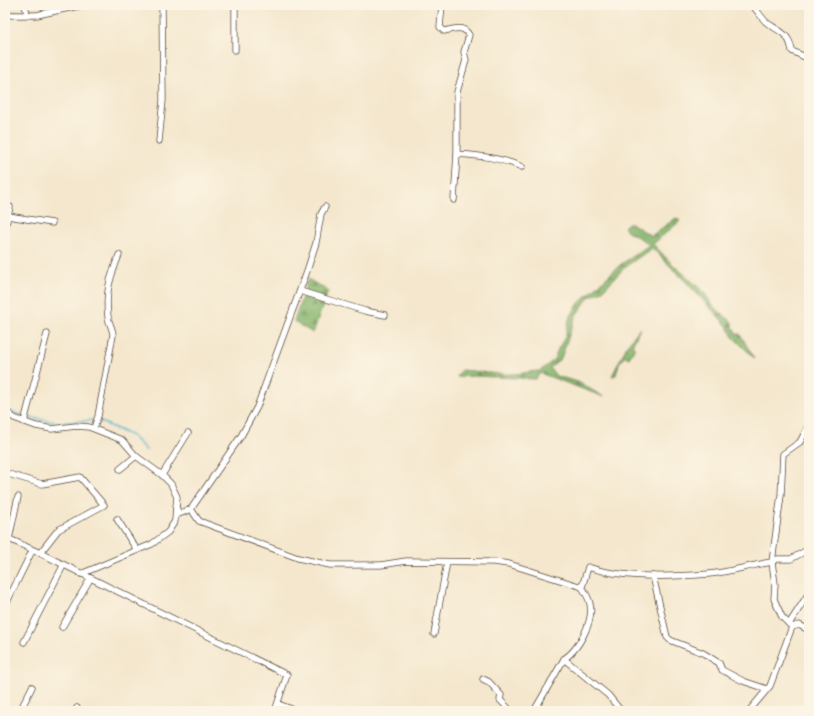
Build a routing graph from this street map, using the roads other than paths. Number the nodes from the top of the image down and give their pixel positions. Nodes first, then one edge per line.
1 (25, 5) edge
2 (83, 5) edge
3 (162, 5) edge
4 (235, 5) edge
5 (442, 5) edge
6 (752, 5) edge
7 (27, 14) junction
8 (5, 15) edge
9 (236, 50) dead end
10 (809, 59) edge
11 (159, 140) dead end
12 (457, 154) junction
13 (522, 167) dead end
14 (454, 200) dead end
15 (10, 207) dead end
16 (326, 207) dead end
17 (8, 216) junction
18 (52, 223) dead end
19 (5, 229) edge
20 (119, 255) dead end
21 (300, 291) junction
22 (385, 315) dead end
23 (47, 334) dead end
24 (5, 410) edge
25 (24, 422) junction
26 (809, 425) edge
27 (94, 428) junction
28 (188, 433) dead end
29 (136, 456) junction
30 (120, 469) dead end
31 (5, 473) edge
32 (162, 474) junction
33 (18, 497) dead end
34 (176, 507) junction
35 (191, 509) junction
36 (117, 519) dead end
37 (7, 538) edge
38 (32, 550) junction
39 (137, 550) junction
40 (809, 550) edge
41 (40, 553) junction
42 (447, 562) junction
43 (772, 562) junction
44 (63, 566) junction
45 (81, 574) junction
46 (653, 576) junction
47 (90, 579) junction
48 (582, 587) junction
49 (809, 593) edge
50 (5, 606) edge
51 (791, 625) junction
52 (62, 627) dead end
53 (809, 630) edge
54 (434, 634) dead end
55 (24, 642) dead end
56 (564, 660) junction
57 (483, 679) dead end
58 (32, 687) dead end
59 (767, 688) junction
60 (278, 704) junction
61 (20, 711) edge
62 (275, 711) edge
63 (297, 711) edge
64 (511, 711) edge
65 (534, 711) edge
66 (621, 711) edge
67 (749, 711) edge

1 - 7 street
2 - 7 street
3 - 11 street
4 - 9 street
5 - 12 street
6 - 10 street
7 - 8 street
12 - 13 street
12 - 14 street
15 - 17 street
16 - 21 street
17 - 18 street
17 - 19 street
20 - 27 street
21 - 22 street
21 - 35 street
23 - 25 street
24 - 25 street
25 - 27 street
26 - 43 street
27 - 29 street
28 - 32 street
29 - 30 street
29 - 32 street
31 - 41 street
32 - 34 street
33 - 37 street
34 - 35 street
34 - 39 street
35 - 42 street
36 - 39 street
37 - 38 street
38 - 41 street
38 - 50 street
39 - 45 street
40 - 43 street
41 - 44 street
42 - 48 street
42 - 54 street
43 - 46 street
43 - 51 street
44 - 45 street
44 - 55 street
45 - 47 street
46 - 48 street
46 - 59 street
47 - 52 street
47 - 60 street
48 - 56 street
49 - 51 street
51 - 53 street
51 - 59 street
56 - 65 street
56 - 66 street
57 - 64 street
58 - 61 street
59 - 67 street
60 - 62 street
60 - 63 street

